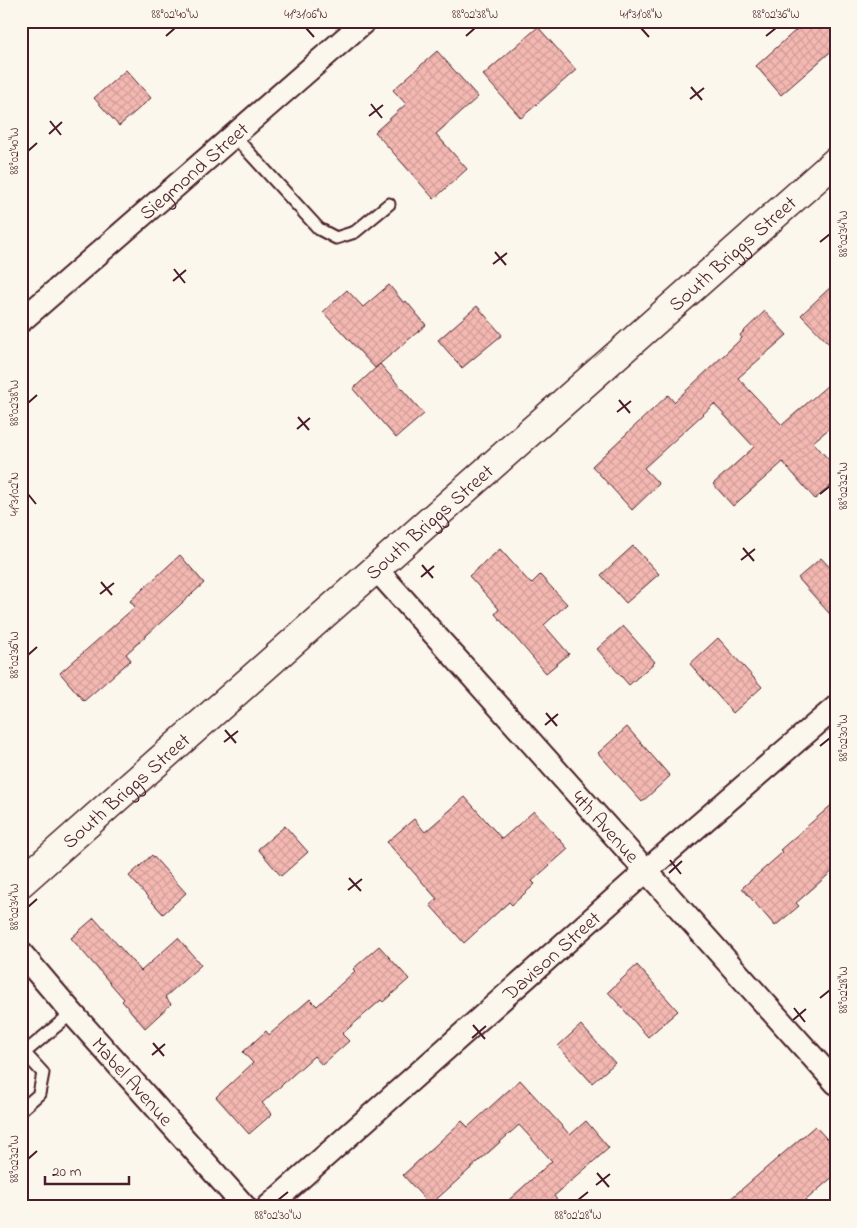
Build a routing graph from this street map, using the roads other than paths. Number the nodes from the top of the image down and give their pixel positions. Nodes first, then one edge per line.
1 (366, 21) edge
2 (234, 136) junction
3 (836, 161) edge
4 (389, 204) dead end
5 (21, 321) edge
6 (376, 568) junction
7 (836, 707) edge
8 (646, 871) junction
9 (25, 873) edge
10 (21, 953) edge
11 (72, 1014) junction
12 (23, 1051) edge
13 (836, 1084) edge
14 (21, 1110) edge
15 (245, 1207) edge
16 (268, 1207) edge

1 - 2 street, Siegmond Street
2 - 4 lane
2 - 5 street, Siegmond Street
3 - 6 street, South Briggs Street
6 - 8 street, 4th Avenue
6 - 9 street, South Briggs Street
7 - 8 street, Davison Street
8 - 13 street, 4th Avenue
8 - 16 street, Davison Street
10 - 11 street, Mabel Avenue
11 - 12 lane
11 - 15 street, Mabel Avenue
12 - 14 lane

